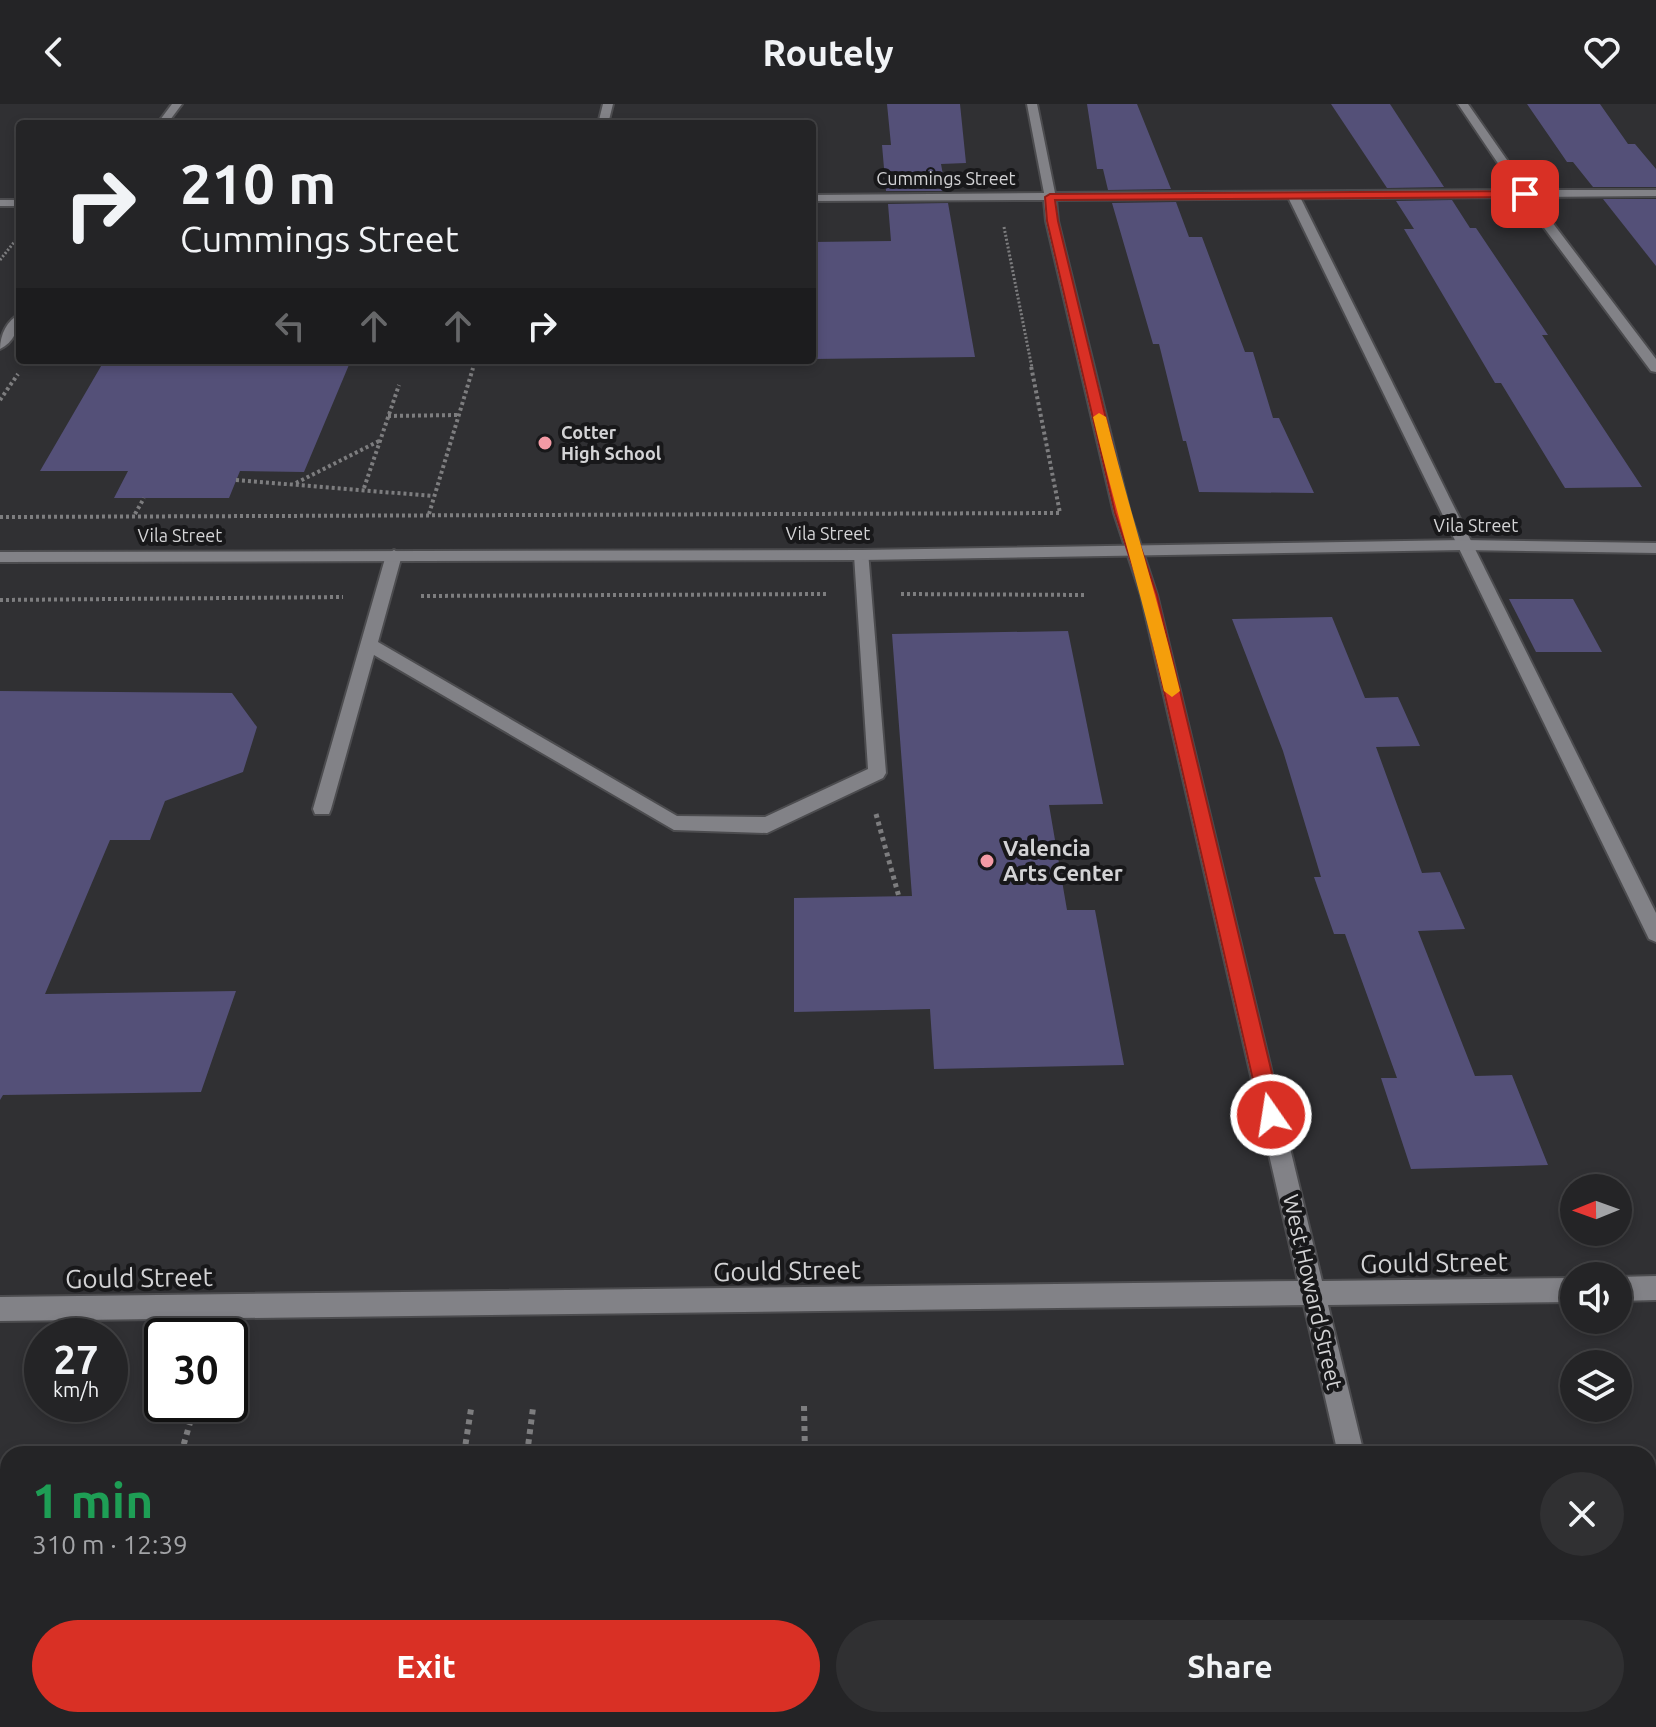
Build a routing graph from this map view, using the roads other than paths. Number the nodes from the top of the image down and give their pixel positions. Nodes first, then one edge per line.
1 (1032, 104) edge
2 (1463, 104) edge
3 (1656, 193) edge
4 (1525, 194) junction
5 (1293, 195) junction
6 (1050, 197) junction
7 (816, 198) edge
8 (16, 323) edge
9 (0, 345) edge
10 (1656, 368) edge
11 (1463, 545) junction
12 (1656, 548) edge
13 (1133, 550) junction
14 (394, 555) junction
15 (862, 555) junction
16 (0, 557) edge
17 (368, 644) junction
18 (322, 809) dead end
19 (1656, 933) edge
20 (1656, 1288) edge
21 (1632, 1289) edge
22 (1560, 1290) edge
23 (1314, 1295) junction
24 (0, 1309) edge
25 (1349, 1446) edge

1 - 6 street, West Howard Street
2 - 4 street
3 - 4 street, Cummings Street
4 - 5 street, Cummings Street
4 - 10 street
5 - 6 street, Cummings Street
5 - 11 street
6 - 7 street, Cummings Street
6 - 13 street, West Howard Street
8 - 9 street
11 - 12 street, Vila Street
11 - 13 street, Vila Street
11 - 19 street
13 - 15 street, Vila Street
13 - 23 street, West Howard Street
14 - 15 street, Vila Street
14 - 16 street, Vila Street
14 - 17 street
15 - 17 street
17 - 18 street
20 - 21 street
22 - 23 street, Gould Street
23 - 24 street, Gould Street
23 - 25 street, West Howard Street

